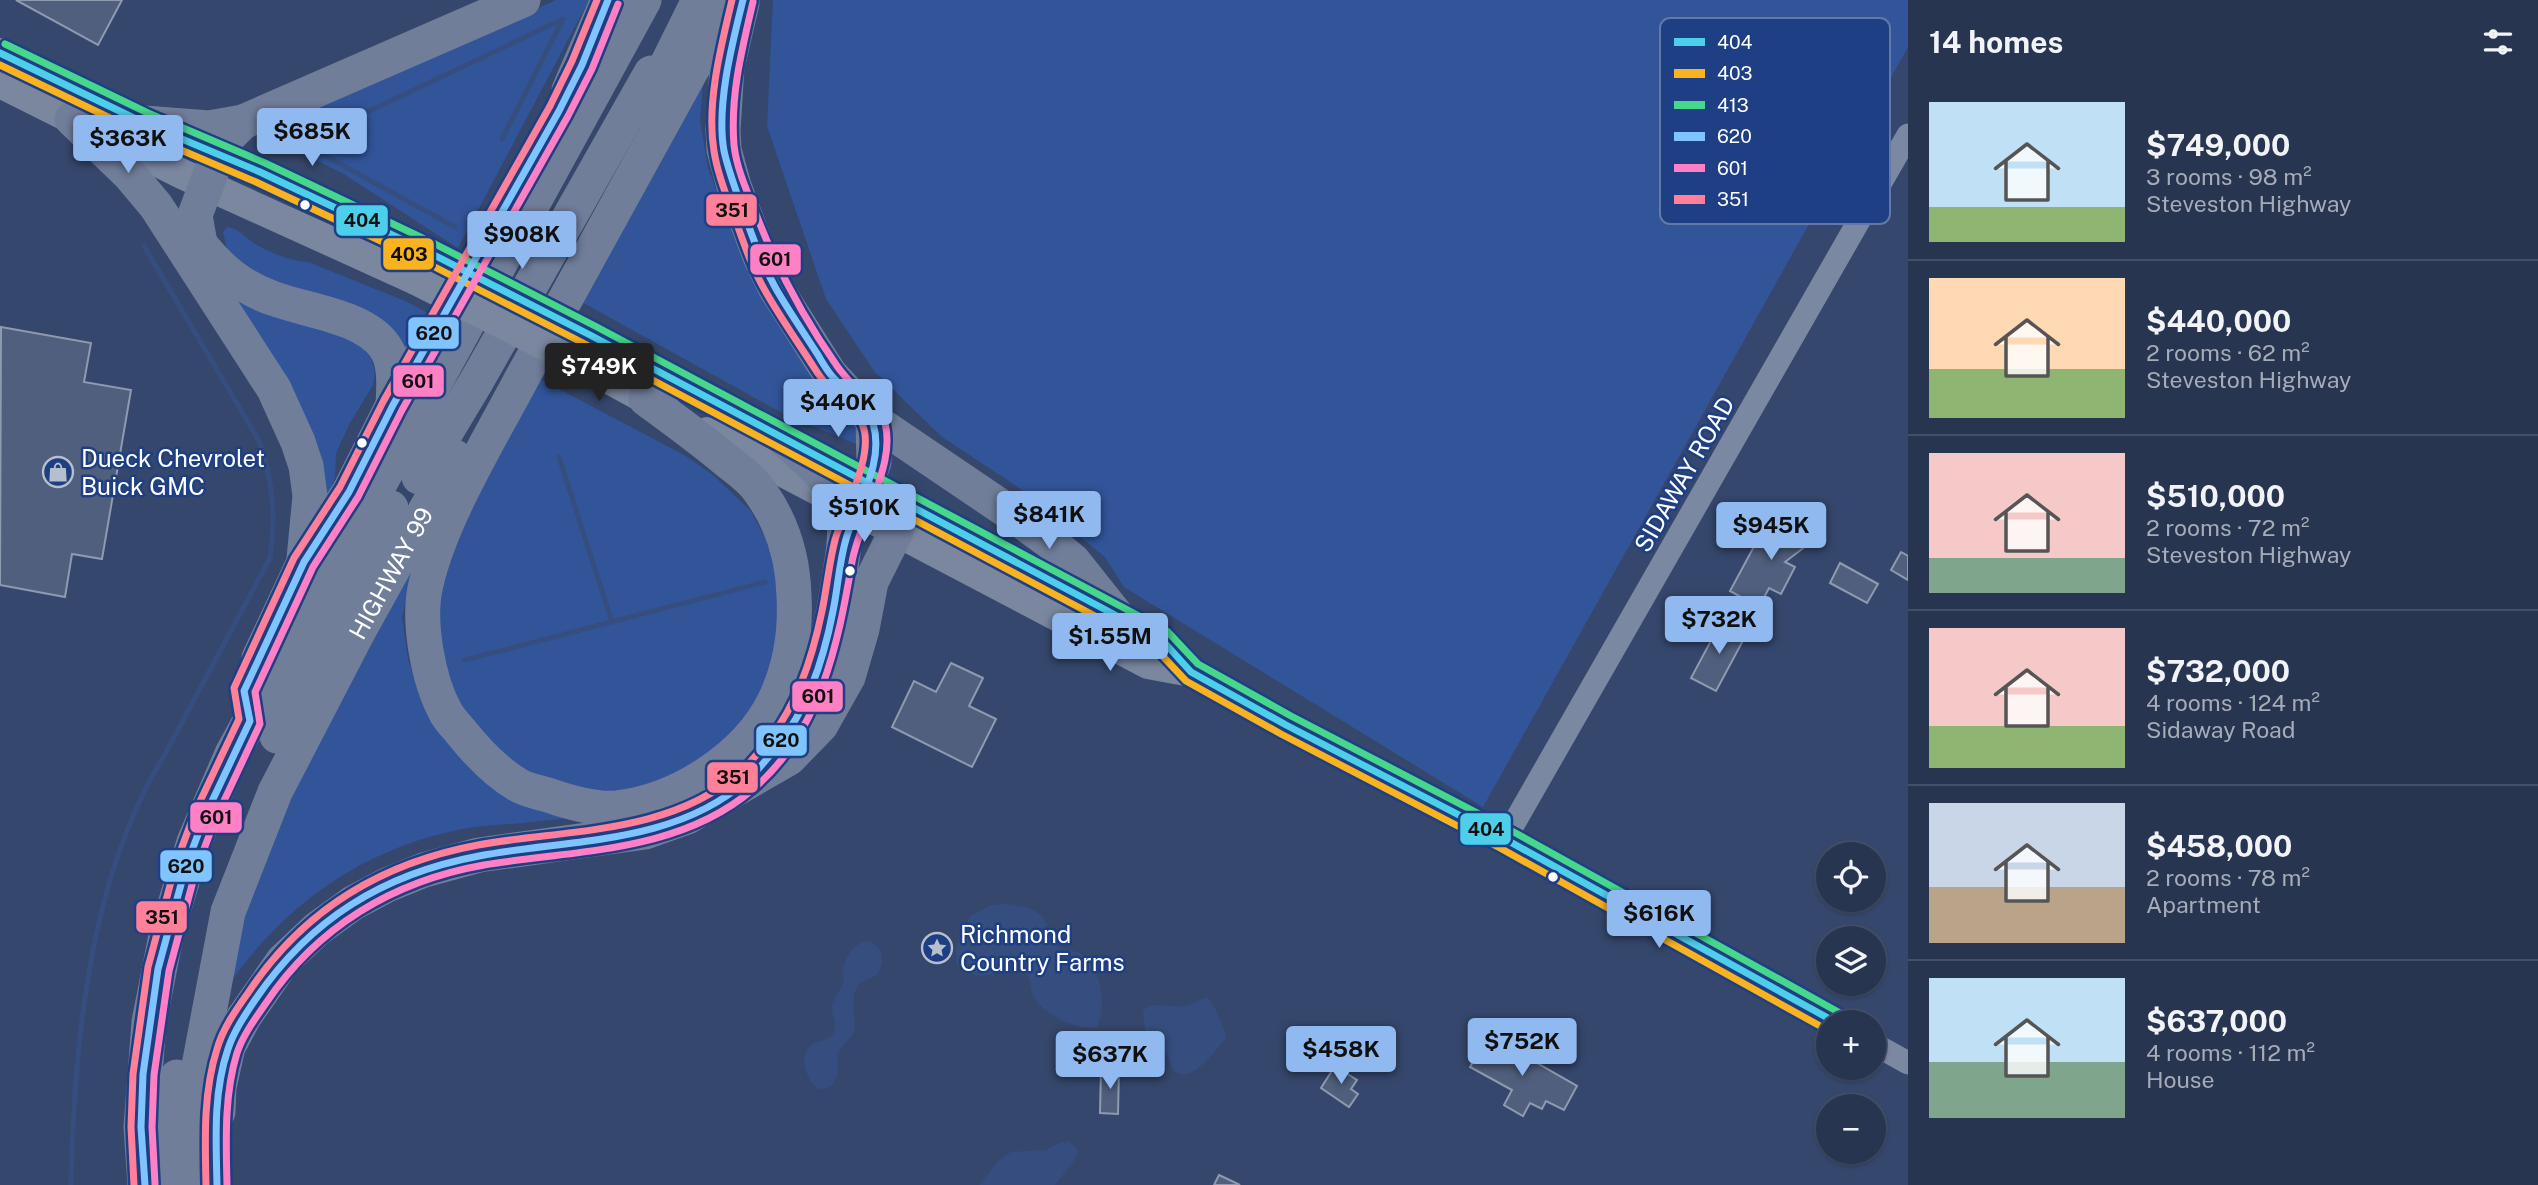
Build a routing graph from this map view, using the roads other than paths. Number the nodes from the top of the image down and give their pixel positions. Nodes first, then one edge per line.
1 (523, 0) edge
2 (608, 0) edge
3 (644, 0) edge
4 (666, 0) edge
5 (699, 0) edge
6 (730, 0) edge
7 (743, 0) edge
8 (680, 38) junction
9 (0, 53) edge
10 (0, 83) edge
11 (72, 119) junction
12 (243, 122) junction
13 (144, 123) junction
14 (1908, 135) edge
15 (1890, 166) edge
16 (212, 170) junction
17 (1857, 224) edge
18 (200, 244) junction
19 (219, 303) junction
20 (646, 399) junction
21 (393, 405) junction
22 (873, 420) junction
23 (785, 440) joint
24 (852, 508) junction
25 (896, 532) junction
26 (304, 562) junction
27 (354, 584) junction
28 (1116, 615) junction
29 (1191, 672) junction
30 (250, 720) junction
31 (1286, 725) joint
32 (745, 782) junction
33 (1505, 839) junction
34 (1816, 1011) edge
35 (1886, 1051) edge
36 (1908, 1063) edge
37 (145, 1185) edge
38 (173, 1185) edge
39 (203, 1185) edge
40 (217, 1185) edge

1 - 12 highway
2 - 21 highway
3 - 30 highway
4 - 27 highway
5 - 8 highway, HIGHWAY 99
6 - 20 highway
7 - 22 highway
8 - 27 highway
8 - 39 highway, HIGHWAY 99
9 - 13 main road
10 - 11 main road
11 - 16 main road
11 - 19 highway
12 - 13 highway
12 - 16 highway
13 - 16 main road
14 - 15 street, SIDAWAY ROAD
16 - 18 highway
16 - 20 main road, bridge
16 - 23 main road, bridge
17 - 33 street, SIDAWAY ROAD
18 - 19 highway
18 - 21 highway
19 - 26 highway
20 - 24 main road
21 - 26 highway
22 - 24 highway
22 - 28 highway
23 - 24 highway
24 - 25 main road
24 - 28 main road
24 - 32 highway
25 - 29 main road
25 - 32 highway
26 - 30 highway
27 - 38 highway
28 - 29 main road
29 - 31 main road
30 - 37 highway
31 - 33 street
32 - 40 highway
33 - 34 street
35 - 36 street

